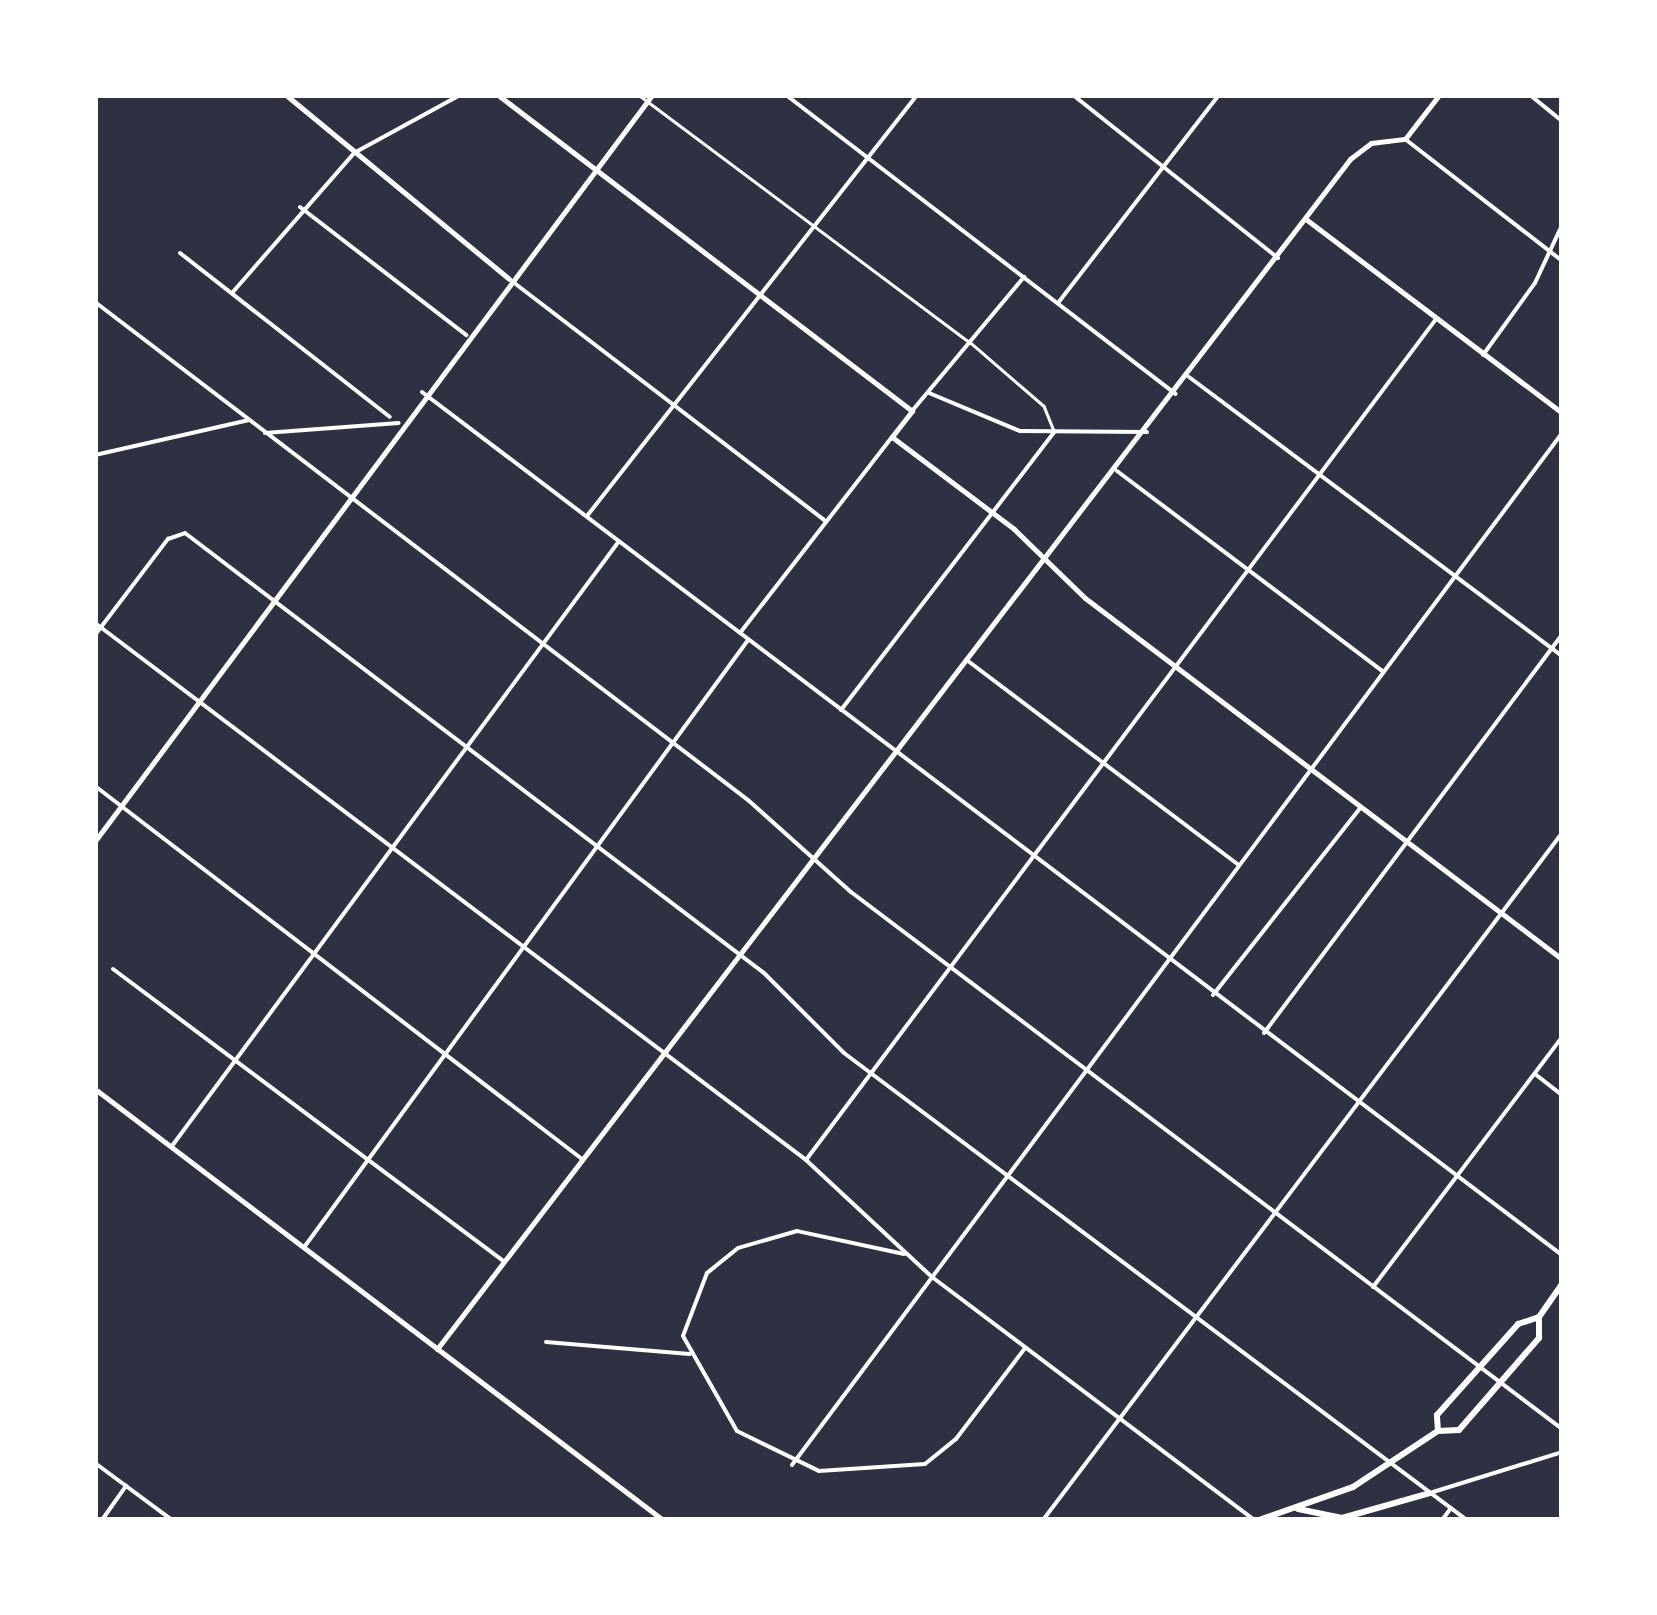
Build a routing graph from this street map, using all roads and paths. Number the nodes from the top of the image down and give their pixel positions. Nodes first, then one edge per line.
1 (286, 95) edge
2 (460, 95) edge
3 (498, 95) edge
4 (639, 95) edge
5 (786, 95) edge
6 (918, 95) edge
7 (1073, 95) edge
8 (1219, 95) edge
9 (1439, 95) edge
10 (1530, 95) edge
11 (649, 98) edge
12 (1562, 121) edge
13 (1405, 139) junction
14 (354, 153) junction
15 (869, 156) junction
16 (1162, 169) junction
17 (594, 170) junction
18 (300, 208) junction
19 (1308, 220) junction
20 (812, 224) junction
21 (1562, 225) edge
22 (1549, 250) junction
23 (180, 254) dead end
24 (1278, 258) junction
25 (1562, 261) edge
26 (1024, 277) junction
27 (509, 279) junction
28 (232, 293) junction
29 (760, 296) junction
30 (95, 302) edge
31 (1058, 303) junction
32 (1436, 319) junction
33 (466, 336) junction
34 (971, 343) junction
35 (1483, 355) junction
36 (1189, 377) junction
37 (422, 392) junction
38 (929, 394) junction
39 (1176, 394) junction
40 (675, 406) junction
41 (912, 411) junction
42 (1562, 413) edge
43 (390, 417) junction
44 (249, 420) junction
45 (399, 424) junction
46 (1054, 432) junction
47 (1147, 432) junction
48 (1562, 432) edge
49 (265, 433) junction
50 (892, 436) junction
51 (95, 456) edge
52 (1117, 471) junction
53 (1320, 473) junction
54 (345, 496) junction
55 (994, 512) junction
56 (586, 517) junction
57 (826, 521) junction
58 (618, 540) junction
59 (1046, 560) junction
60 (1248, 571) junction
61 (1454, 576) junction
62 (270, 602) junction
63 (98, 626) edge
64 (740, 633) junction
65 (1562, 634) edge
66 (95, 635) edge
67 (748, 640) junction
68 (540, 644) junction
69 (1552, 648) junction
70 (1562, 656) edge
71 (968, 661) junction
72 (1176, 667) junction
73 (1382, 672) junction
74 (196, 704) junction
75 (840, 710) junction
76 (673, 744) junction
77 (465, 747) junction
78 (894, 753) junction
79 (1104, 763) junction
80 (1310, 768) junction
81 (95, 786) edge
82 (120, 806) junction
83 (1361, 807) junction
84 (1562, 833) edge
85 (95, 842) edge
86 (1406, 842) junction
87 (596, 847) junction
88 (389, 852) junction
89 (814, 856) junction
90 (1033, 858) junction
91 (1239, 865) junction
92 (1501, 916) junction
93 (521, 951) junction
94 (314, 954) junction
95 (738, 956) junction
96 (1562, 960) edge
97 (1167, 961) junction
98 (950, 966) junction
99 (112, 969) dead end
100 (1213, 995) junction
101 (1264, 1033) junction
102 (1562, 1037) edge
103 (446, 1054) junction
104 (660, 1056) junction
105 (235, 1062) junction
106 (1086, 1069) junction
107 (869, 1072) junction
108 (1534, 1074) junction
109 (96, 1091) edge
110 (1562, 1095) edge
111 (1359, 1104) junction
112 (172, 1146) junction
113 (582, 1159) junction
114 (369, 1160) junction
115 (806, 1160) junction
116 (1008, 1176) junction
117 (1456, 1176) junction
118 (1276, 1212) junction
119 (304, 1247) junction
120 (908, 1255) junction
121 (1562, 1256) edge
122 (504, 1262) junction
123 (932, 1277) junction
124 (1562, 1284) edge
125 (1373, 1287) junction
126 (1539, 1317) junction
127 (1197, 1318) junction
128 (546, 1342) dead end
129 (438, 1348) junction
130 (1026, 1348) junction
131 (690, 1354) junction
132 (1482, 1368) junction
133 (1504, 1384) junction
134 (1120, 1420) junction
135 (1562, 1429) edge
136 (1438, 1432) junction
137 (1562, 1452) edge
138 (95, 1462) edge
139 (1393, 1465) junction
140 (792, 1466) junction
141 (126, 1486) junction
142 (1430, 1493) junction
143 (1451, 1508) junction
144 (1297, 1509) junction
145 (102, 1520) edge
146 (172, 1520) edge
147 (662, 1520) edge
148 (1044, 1520) edge
149 (1257, 1520) edge
150 (1442, 1520) edge
151 (1466, 1520) edge

1 - 14 street
2 - 14 street
3 - 17 street
4 - 11 lane
5 - 15 street
6 - 15 street
7 - 16 street
8 - 16 street
9 - 13 street
10 - 12 street
11 - 17 street
11 - 20 lane
13 - 19 street
13 - 22 street
14 - 18 street
14 - 27 street
15 - 20 street
15 - 26 street
16 - 24 street
16 - 31 street
17 - 27 street
17 - 29 street
18 - 28 street
18 - 33 street
19 - 24 street
19 - 32 street
20 - 29 street
20 - 34 lane
21 - 22 street
22 - 25 street
22 - 35 street
23 - 28 street
24 - 36 street
26 - 31 street
26 - 34 street
27 - 33 street
27 - 40 street
28 - 43 street
29 - 40 street
29 - 41 street
30 - 44 street
31 - 39 street
32 - 35 street
32 - 53 street
33 - 37 street
34 - 38 street
34 - 46 lane
35 - 42 street
36 - 39 street
36 - 53 street
37 - 45 street
37 - 56 street
38 - 41 street
38 - 46 street
39 - 47 street
40 - 56 street
40 - 57 street
41 - 50 street
43 - 45 street
43 - 49 street
44 - 49 street
44 - 51 street
45 - 54 street
46 - 47 street
46 - 55 street
47 - 52 street
48 - 61 street
49 - 54 street
50 - 55 street
50 - 57 street
52 - 59 street
52 - 60 street
53 - 60 street
53 - 61 street
54 - 62 street
54 - 68 street
55 - 59 street
55 - 75 street
56 - 58 street
57 - 64 street
58 - 64 street
58 - 68 street
59 - 71 street
59 - 72 street
60 - 72 street
60 - 73 street
61 - 69 street
61 - 73 street
62 - 63 street
62 - 74 street
62 - 77 street
63 - 66 street
63 - 74 street
64 - 67 street
65 - 69 street
67 - 75 street
67 - 76 street
68 - 76 street
68 - 77 street
69 - 70 street
69 - 86 street
71 - 78 street
71 - 79 street
72 - 79 street
72 - 80 street
73 - 80 street
74 - 82 street
74 - 88 street
75 - 78 street
76 - 87 street
76 - 89 street
77 - 87 street
77 - 88 street
78 - 89 street
78 - 90 street
79 - 90 street
79 - 91 street
80 - 83 street
80 - 91 street
81 - 82 street
82 - 85 street
82 - 94 street
83 - 86 street
83 - 100 street
84 - 92 street
86 - 92 street
86 - 101 street
87 - 93 street
87 - 95 street
88 - 93 street
88 - 94 street
89 - 95 street
89 - 98 street
90 - 97 street
90 - 98 street
91 - 97 street
92 - 96 street
92 - 111 street
93 - 103 street
93 - 104 street
94 - 103 street
94 - 105 street
95 - 104 street
95 - 107 street
97 - 100 street
97 - 106 street
98 - 106 street
98 - 107 street
99 - 105 street
100 - 101 street
101 - 111 street
102 - 108 street
103 - 113 street
103 - 114 street
104 - 113 street
104 - 115 street
105 - 112 street
105 - 114 street
106 - 116 street
106 - 118 street
107 - 115 street
107 - 116 street
108 - 110 street
108 - 117 street
109 - 112 street
111 - 117 street
111 - 118 street
112 - 119 street
113 - 122 street
114 - 119 street
114 - 122 street
115 - 120 street
116 - 123 street
116 - 127 street
117 - 121 street
117 - 125 street
118 - 125 street
118 - 127 street
119 - 129 street
120 - 123 street
120 - 131 street
122 - 129 street
123 - 130 street
123 - 140 street
124 - 126 main road
125 - 132 street
126 - 132 main road
126 - 133 main road
127 - 134 street
127 - 139 street
128 - 131 street
129 - 147 street
130 - 134 street
130 - 140 street
131 - 140 street
132 - 133 street
132 - 136 main road
133 - 135 street
133 - 136 main road
134 - 148 street
134 - 149 street
136 - 139 main road
137 - 142 street
138 - 141 street
139 - 142 street
139 - 144 main road
141 - 145 street
141 - 146 street
142 - 143 street
142 - 144 main road
143 - 150 street
143 - 151 street
144 - 149 main road

